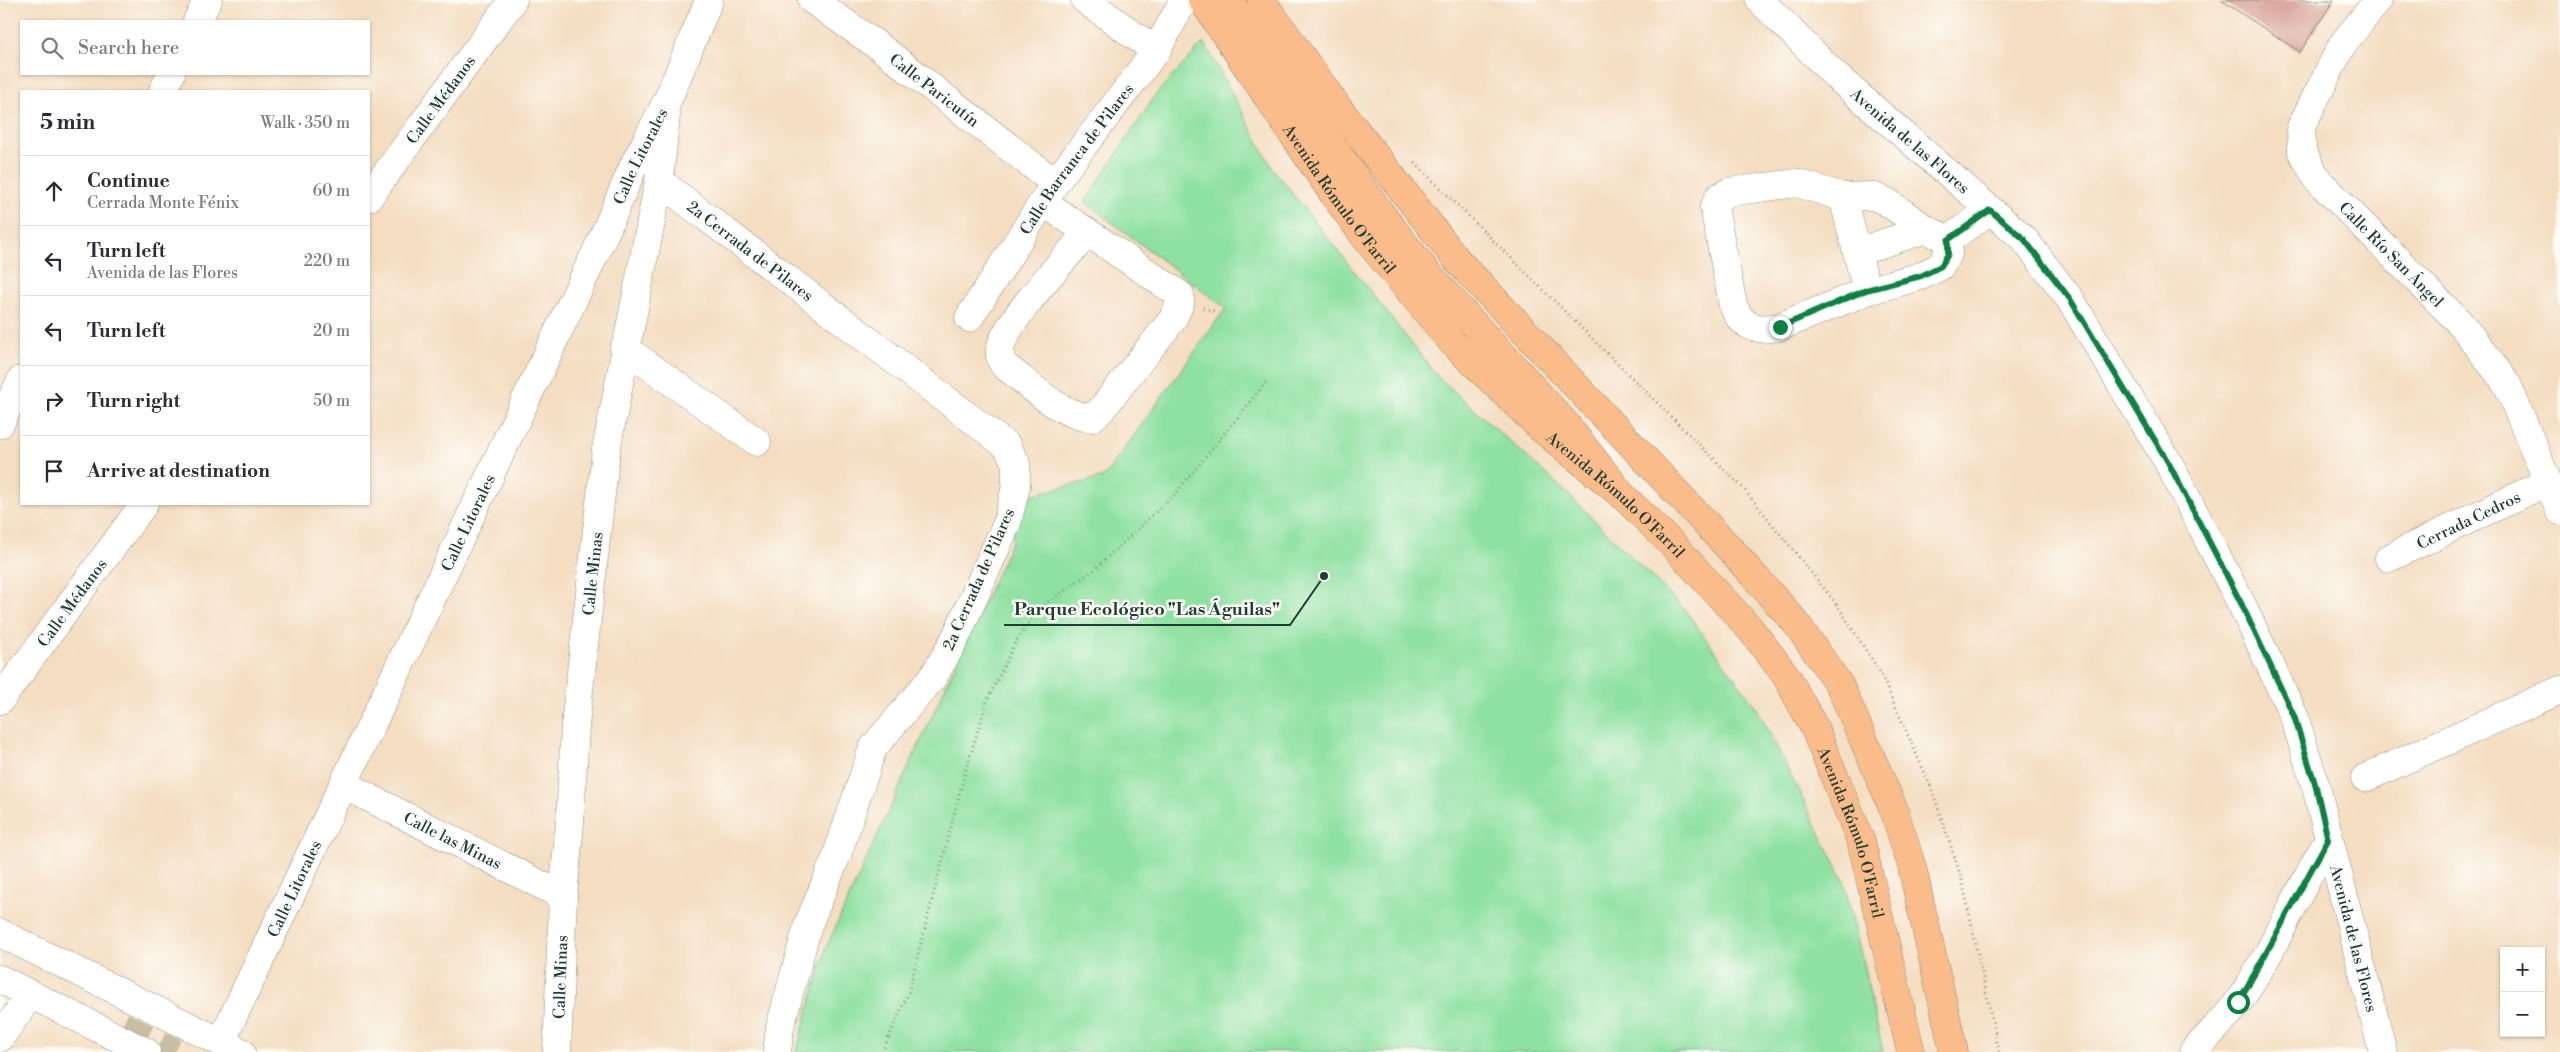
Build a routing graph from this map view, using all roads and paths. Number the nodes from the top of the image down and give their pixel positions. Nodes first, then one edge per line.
1 (208, 0) edge
2 (512, 0) edge
3 (709, 0) edge
4 (812, 0) edge
5 (1086, 0) edge
6 (1184, 0) edge
7 (1261, 0) edge
8 (1760, 0) edge
9 (2378, 0) edge
10 (1213, 3) edge
11 (198, 20) edge
12 (1156, 51) junction
13 (171, 75) edge
14 (164, 90) edge
15 (668, 99) junction
16 (658, 181) junction
17 (1049, 192) junction
18 (370, 196) edge
19 (1843, 197) junction
20 (1990, 210) junction
21 (1087, 233) junction
22 (1937, 235) junction
23 (1857, 252) junction
24 (1866, 290) junction
25 (969, 318) dead end
26 (624, 348) junction
27 (1267, 381) dead end
28 (20, 382) edge
29 (0, 424) edge
30 (757, 442) dead end
31 (2547, 482) junction
32 (1621, 494) junction
33 (143, 505) edge
34 (2560, 511) edge
35 (2389, 558) dead end
36 (2560, 690) edge
37 (0, 700) edge
38 (2365, 778) dead end
39 (344, 785) junction
40 (2328, 840) junction
41 (563, 896) junction
42 (0, 933) edge
43 (0, 979) edge
44 (31, 994) junction
45 (0, 1038) edge
46 (231, 1047) edge
47 (146, 1052) edge
48 (557, 1052) edge
49 (777, 1052) edge
50 (882, 1052) edge
51 (1912, 1052) edge
52 (1954, 1052) edge
53 (2193, 1052) edge
54 (2383, 1052) edge

1 - 11 street
2 - 18 street, Calle Médanos
3 - 15 street, Calle Litorales
4 - 17 street, Calle Paricutín
5 - 12 street
6 - 12 street, Calle Barranca de Pilares
7 - 52 main road
8 - 20 street, Avenida de las Flores
9 - 31 street, Calle Río San Ángel
10 - 32 main road
10 - 32 main road, Avenida Rómulo O'Farril
12 - 17 street, Calle Barranca de Pilares
13 - 14 street
15 - 16 street, Calle Minas
15 - 39 street, Calle Litorales
16 - 26 street, Calle Minas
16 - 49 street, 2a Cerrada de Pilares
17 - 21 street, Calle Paricutín
17 - 25 street, Calle Barranca de Pilares
19 - 22 street
19 - 23 street
19 - 24 street
20 - 22 street
20 - 40 street, Avenida de las Flores
21 - 21 street, Calle Paricutín
22 - 23 street
22 - 24 street
23 - 24 street
26 - 30 street
26 - 41 street, Calle Minas
27 - 50 path
28 - 29 street
31 - 34 street, Calle Río San Ángel
31 - 35 street, Cerrada Cedros
32 - 51 main road, Avenida Rómulo O'Farril
33 - 37 street, Calle Médanos
36 - 38 street
39 - 41 street, Calle las Minas
39 - 46 street, Calle Litorales
40 - 53 street
40 - 54 street, Avenida de las Flores
41 - 48 street, Calle Minas
42 - 46 street
43 - 44 street
44 - 45 street
44 - 47 street

